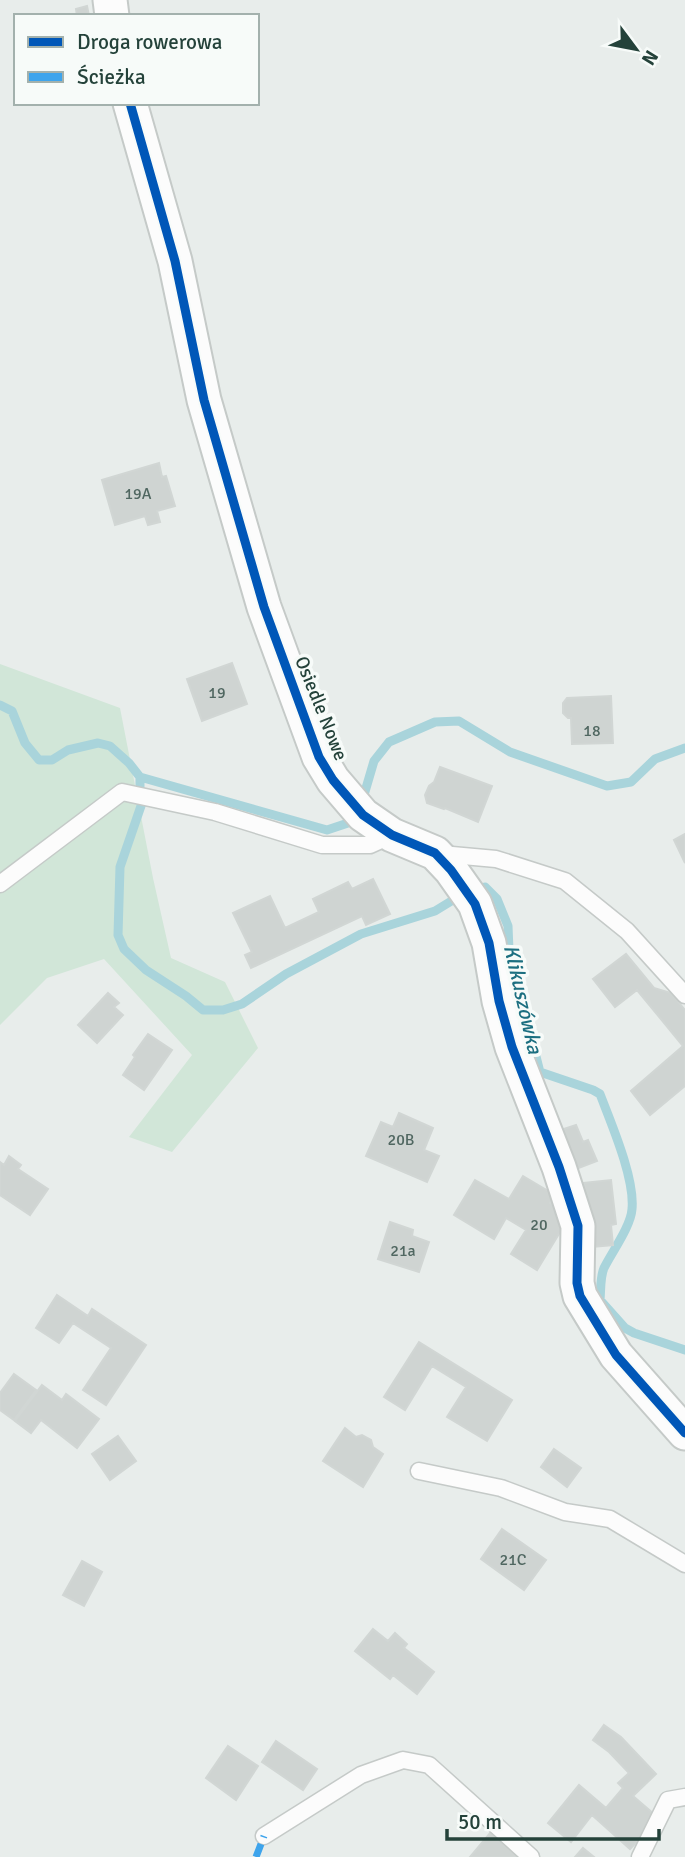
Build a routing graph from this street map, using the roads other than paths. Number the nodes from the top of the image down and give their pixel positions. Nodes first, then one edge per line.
1 (131, 105) edge
2 (392, 835) junction
3 (435, 853) junction
4 (3, 881) edge
5 (685, 995) edge
6 (685, 1433) edge
7 (419, 1471) dead end
8 (685, 1564) edge
9 (685, 1797) edge
10 (264, 1836) dead end
11 (531, 1857) edge
12 (640, 1857) edge

1 - 2 street, Osiedle Nowe
2 - 3 street, Osiedle Nowe
2 - 4 lane
3 - 5 lane
3 - 6 street, Osiedle Nowe
7 - 8 lane
9 - 12 lane
10 - 11 lane

